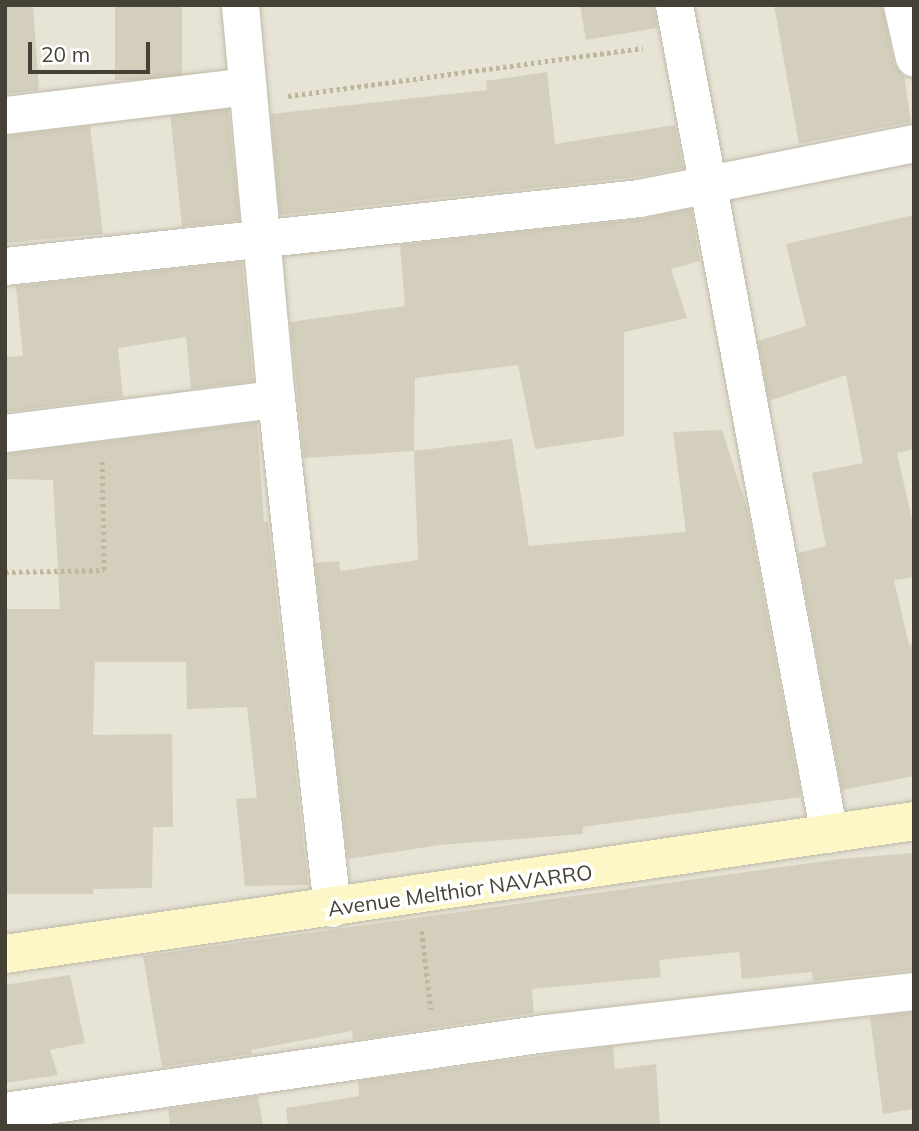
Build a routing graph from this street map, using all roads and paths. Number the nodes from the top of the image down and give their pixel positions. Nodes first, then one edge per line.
1 (240, 5) edge
2 (674, 5) edge
3 (902, 5) edge
4 (682, 43) junction
5 (914, 58) edge
6 (248, 93) junction
7 (5, 115) edge
8 (914, 143) edge
9 (711, 185) junction
10 (261, 239) junction
11 (5, 266) edge
12 (276, 399) junction
13 (102, 422) junction
14 (5, 433) edge
15 (5, 572) edge
16 (914, 821) edge
17 (829, 834) junction
18 (418, 897) junction
19 (332, 908) junction
20 (5, 954) edge
21 (914, 991) edge
22 (436, 1048) junction
23 (5, 1111) edge

1 - 6 street
2 - 4 street
3 - 5 street
4 - 6 path
4 - 9 street
6 - 7 street
6 - 10 street
8 - 9 street
9 - 10 street
9 - 17 street
10 - 11 street
10 - 12 street
12 - 13 street
12 - 19 street
13 - 14 street
13 - 15 path
16 - 17 street, Avenue Melthior NAVARRO
17 - 18 street, Avenue Melthior NAVARRO
18 - 19 street, Avenue Melthior NAVARRO
18 - 22 path
19 - 20 street, Avenue Melthior NAVARRO
21 - 22 street
22 - 23 street

